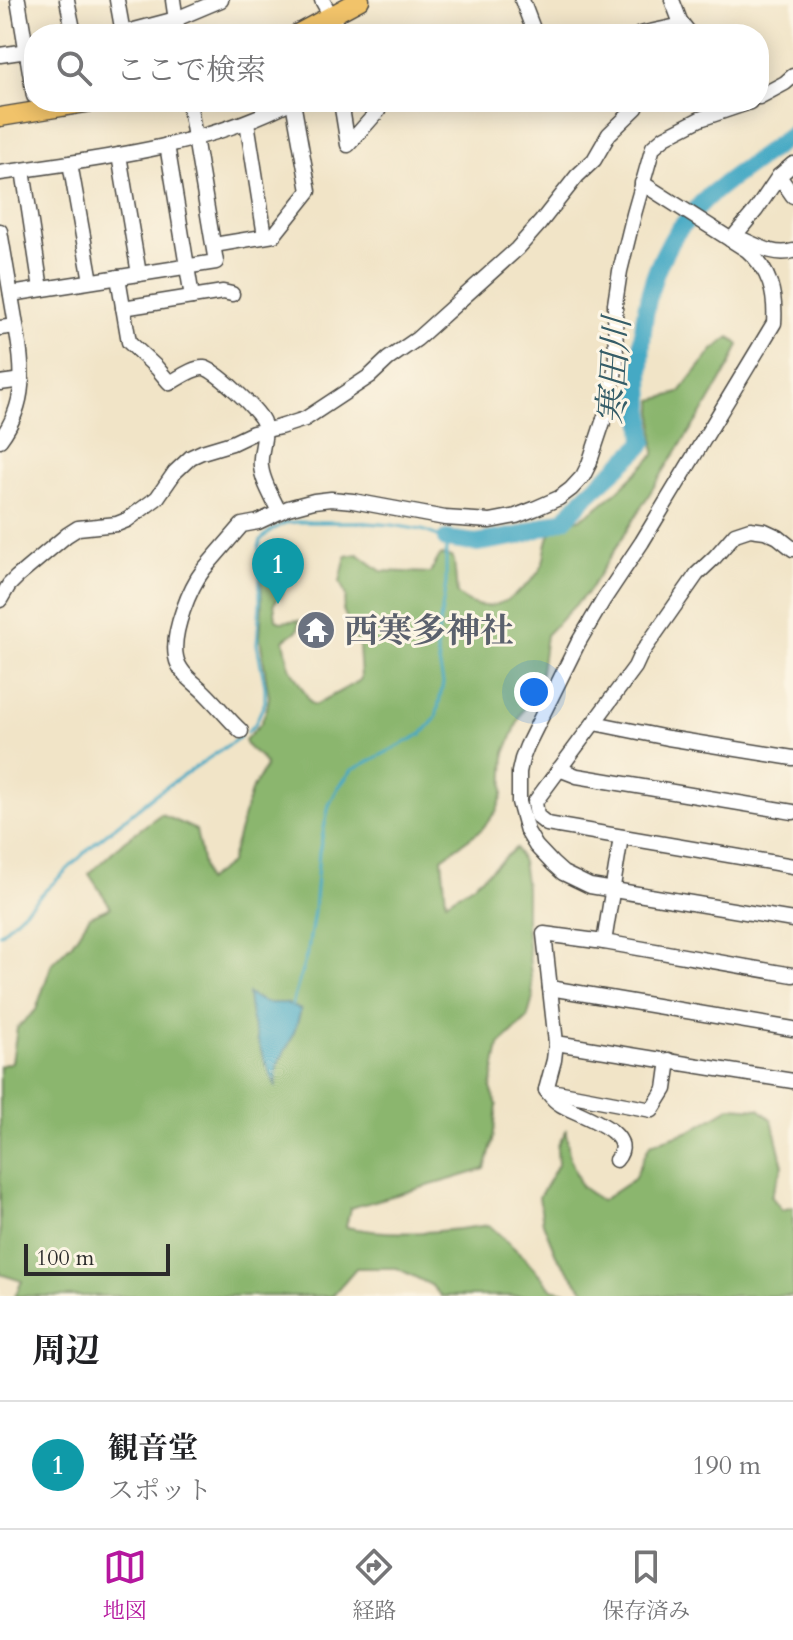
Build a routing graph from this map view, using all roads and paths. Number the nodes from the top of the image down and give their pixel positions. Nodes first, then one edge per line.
1 (18, 0) edge
2 (67, 0) edge
3 (117, 0) edge
4 (173, 0) edge
5 (221, 0) edge
6 (360, 0) edge
7 (522, 0) edge
8 (672, 0) edge
9 (326, 8) edge
10 (72, 24) edge
11 (120, 24) edge
12 (177, 24) edge
13 (182, 24) edge
14 (308, 24) edge
15 (531, 24) edge
16 (683, 24) edge
17 (24, 25) edge
18 (24, 51) edge
19 (0, 55) edge
20 (793, 76) edge
21 (769, 88) edge
22 (24, 107) edge
23 (191, 112) edge
24 (270, 112) edge
25 (294, 112) edge
26 (343, 112) edge
27 (377, 112) edge
28 (632, 112) edge
29 (721, 112) edge
30 (0, 117) edge
31 (247, 122) junction
32 (196, 140) junction
33 (167, 145) junction
34 (119, 155) junction
35 (70, 163) junction
36 (793, 164) edge
37 (23, 170) junction
38 (0, 173) edge
39 (779, 176) junction
40 (642, 183) junction
41 (793, 196) edge
42 (0, 231) edge
43 (265, 236) junction
44 (733, 238) junction
45 (214, 245) junction
46 (793, 251) edge
47 (187, 266) junction
48 (139, 274) junction
49 (118, 277) junction
50 (91, 281) junction
51 (41, 289) junction
52 (11, 294) junction
53 (232, 294) dead end
54 (192, 297) junction
55 (123, 308) junction
56 (16, 326) junction
57 (0, 328) edge
58 (22, 380) junction
59 (0, 383) edge
60 (16, 413) junction
61 (0, 414) edge
62 (264, 431) junction
63 (0, 440) edge
64 (279, 512) junction
65 (793, 549) edge
66 (0, 600) edge
67 (594, 723) junction
68 (241, 731) dead end
69 (793, 758) edge
70 (559, 769) junction
71 (793, 812) edge
72 (621, 837) junction
73 (793, 866) edge
74 (612, 890) junction
75 (793, 920) edge
76 (604, 942) junction
77 (793, 975) edge
78 (550, 988) junction
79 (793, 1029) edge
80 (556, 1043) junction
81 (669, 1060) junction
82 (793, 1081) edge
83 (546, 1090) junction
84 (616, 1160) dead end

1 - 17 street
2 - 10 street
3 - 11 street
4 - 12 street
5 - 13 street
6 - 9 main road
7 - 15 street
8 - 16 street
9 - 14 main road
18 - 19 street
20 - 21 street
22 - 30 main road
23 - 32 street
24 - 31 street
25 - 43 street
26 - 27 street
28 - 62 street
29 - 40 street
31 - 32 street
31 - 43 street
32 - 33 street
32 - 45 street
33 - 34 street
33 - 47 street
34 - 35 street
34 - 48 street
35 - 37 street
35 - 50 street
36 - 39 street
37 - 38 street
37 - 51 street
39 - 41 street
39 - 44 street
40 - 44 street
40 - 64 street
42 - 52 street
43 - 45 street
44 - 46 street
44 - 74 street
45 - 47 street
47 - 48 street
47 - 54 street
48 - 49 street
49 - 50 street
49 - 55 street
50 - 51 street
51 - 52 street
52 - 56 street
53 - 54 street
54 - 55 street
55 - 62 street
56 - 57 street
56 - 58 street
58 - 59 street
58 - 60 street
60 - 61 street
60 - 63 street
62 - 64 street
62 - 66 street
64 - 68 street
65 - 67 street
67 - 69 street
67 - 70 street
70 - 71 street
70 - 72 street
72 - 73 street
72 - 74 street
74 - 75 street
74 - 76 street
76 - 77 street
76 - 78 street
78 - 79 street
78 - 80 street
80 - 81 street
80 - 83 street
81 - 82 street
81 - 83 street
83 - 84 street

